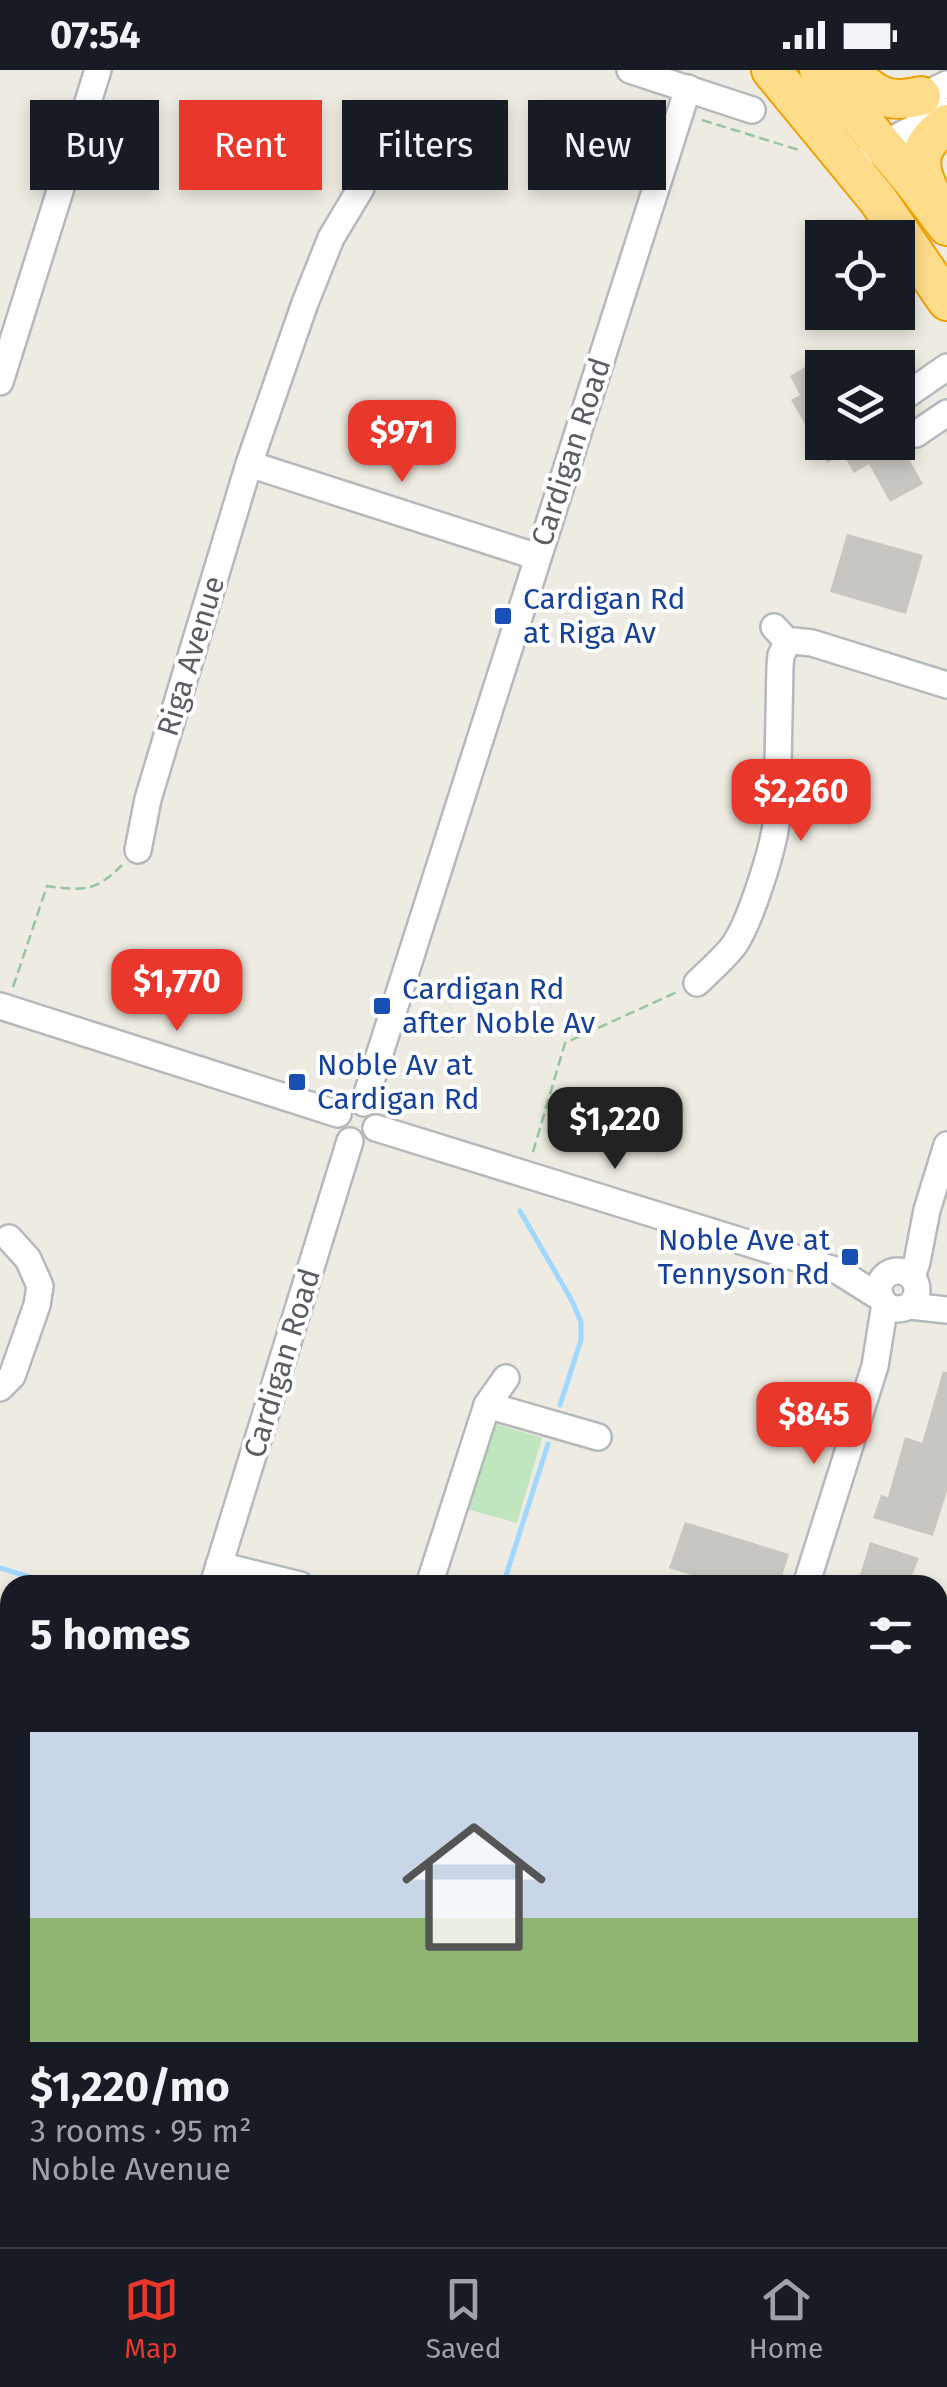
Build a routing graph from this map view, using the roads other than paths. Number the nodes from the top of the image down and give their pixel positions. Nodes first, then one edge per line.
1 (98, 70) edge
2 (630, 70) edge
3 (771, 70) edge
4 (820, 70) edge
5 (846, 70) edge
6 (688, 88) junction
7 (938, 97) edge
8 (752, 110) dead end
9 (947, 124) edge
10 (875, 135) junction
11 (842, 155) junction
12 (361, 190) edge
13 (947, 225) edge
14 (947, 301) edge
15 (947, 367) edge
16 (0, 382) edge
17 (915, 390) edge
18 (947, 413) edge
19 (916, 434) dead end
20 (249, 464) junction
21 (538, 557) junction
22 (947, 686) edge
23 (138, 850) road end
24 (697, 982) road end
25 (6, 996) edge
26 (364, 1102) junction
27 (338, 1114) junction
28 (376, 1128) junction
29 (350, 1142) junction
30 (947, 1146) edge
31 (9, 1238) dead end
32 (898, 1290) junction
33 (947, 1300) edge
34 (947, 1310) edge
35 (506, 1378) dead end
36 (4, 1394) edge
37 (487, 1405) junction
38 (598, 1437) dead end
39 (216, 1575) edge
40 (432, 1575) edge
41 (809, 1575) edge

1 - 16 street
2 - 6 street
3 - 11 highway
4 - 10 highway
5 - 7 highway
6 - 8 street
6 - 21 street, Cardigan Road
7 - 10 street
9 - 13 highway
10 - 11 street
10 - 13 highway
11 - 14 highway
12 - 20 street, Riga Avenue
15 - 17 street
18 - 19 street
20 - 21 street
20 - 23 street, Riga Avenue
21 - 26 street, Cardigan Road
22 - 24 street
25 - 27 street
26 - 27 street
26 - 28 street
27 - 29 street
28 - 29 street
28 - 32 street
29 - 39 street, Cardigan Road
30 - 32 street
31 - 36 street
32 - 33 street
32 - 34 street
32 - 41 street
35 - 37 street
37 - 38 street
37 - 40 street

